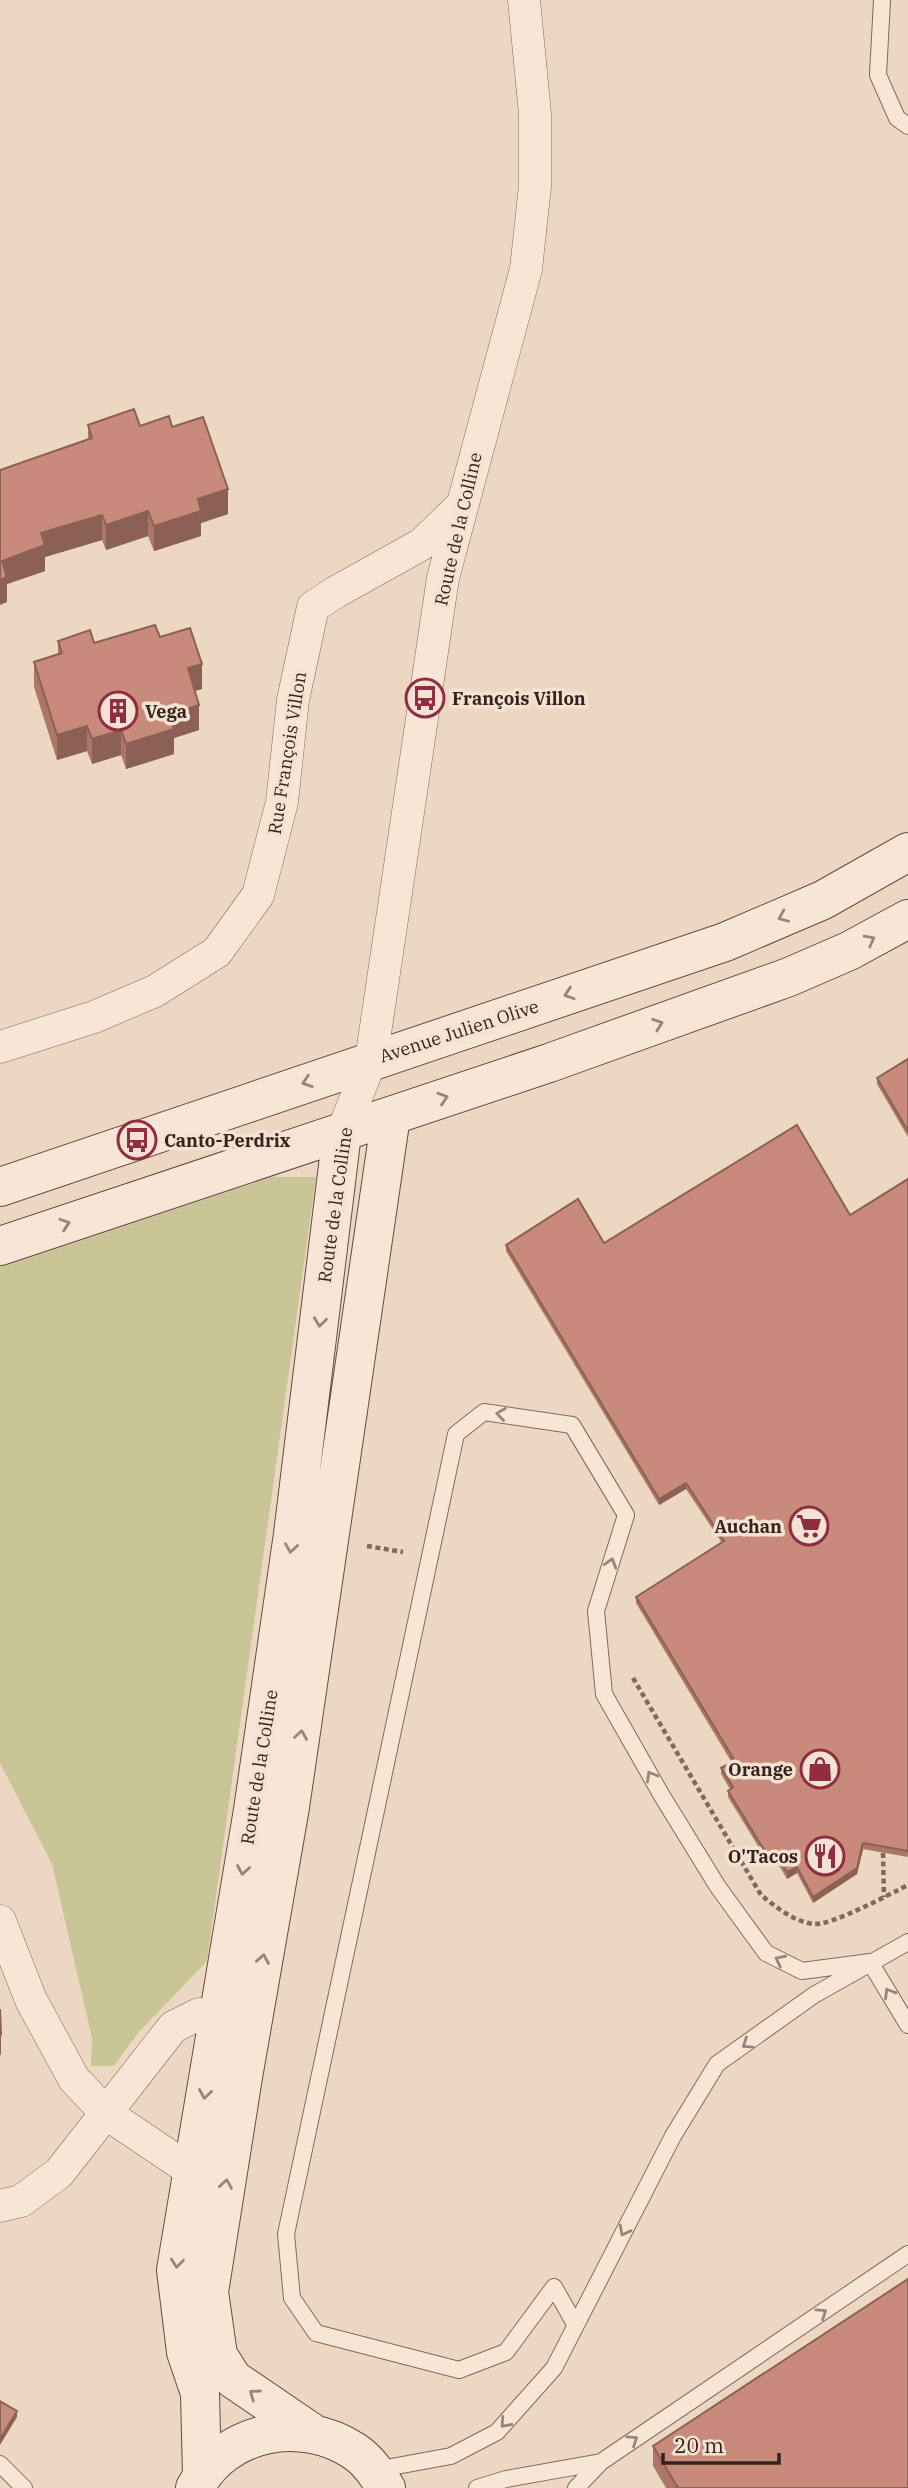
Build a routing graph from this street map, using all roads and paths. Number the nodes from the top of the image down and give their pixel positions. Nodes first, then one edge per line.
1 (524, 0) edge
2 (882, 0) edge
3 (908, 126) edge
4 (461, 506) junction
5 (908, 852) edge
6 (908, 919) edge
7 (0, 1046) edge
8 (371, 1060) junction
9 (391, 1116) junction
10 (342, 1133) junction
11 (0, 1187) edge
12 (0, 1246) edge
13 (331, 1539) junction
14 (428, 1556) junction
15 (632, 1677) dead end
16 (883, 1853) edge
17 (908, 1885) edge
18 (884, 1897) junction
19 (0, 1921) edge
20 (908, 1942) edge
21 (870, 1962) junction
22 (218, 2016) junction
23 (908, 2025) edge
24 (243, 2077) junction
25 (107, 2114) junction
26 (193, 2172) junction
27 (0, 2206) edge
28 (908, 2254) edge
29 (575, 2324) junction
30 (311, 2432) junction
31 (601, 2462) junction
32 (0, 2464) edge
33 (380, 2479) edge
34 (198, 2482) edge
35 (24, 2488) edge
36 (477, 2488) edge
37 (576, 2488) edge

1 - 4 street, Route de la Colline
2 - 3 lane
4 - 7 street, Rue François Villon
4 - 8 street, Route de la Colline
5 -> 8 street, Avenue Julien Olive
9 -> 6 street
8 - 9 street, Route de la Colline
8 - 10 street, Route de la Colline
8 -> 11 street, Avenue Julien Olive
9 - 10 street
9 - 13 street, Route de la Colline
12 -> 10 street
10 -> 22 street, Route de la Colline
13 - 14 path
24 -> 13 street, Route de la Colline
21 -> 14 lane
14 - 29 lane
15 - 18 path
16 - 18 path
17 - 18 path
19 - 25 street
20 - 21 lane
23 -> 21 lane
21 -> 29 lane
22 - 24 street
22 - 25 street
22 -> 26 street, Route de la Colline
30 -> 24 street, Route de la Colline
25 - 26 street
25 - 27 street
26 -> 34 street, Route de la Colline
31 -> 28 lane
29 -> 33 lane
30 - 33 street
30 - 34 street
31 - 36 lane
31 - 37 lane
32 - 35 lane

